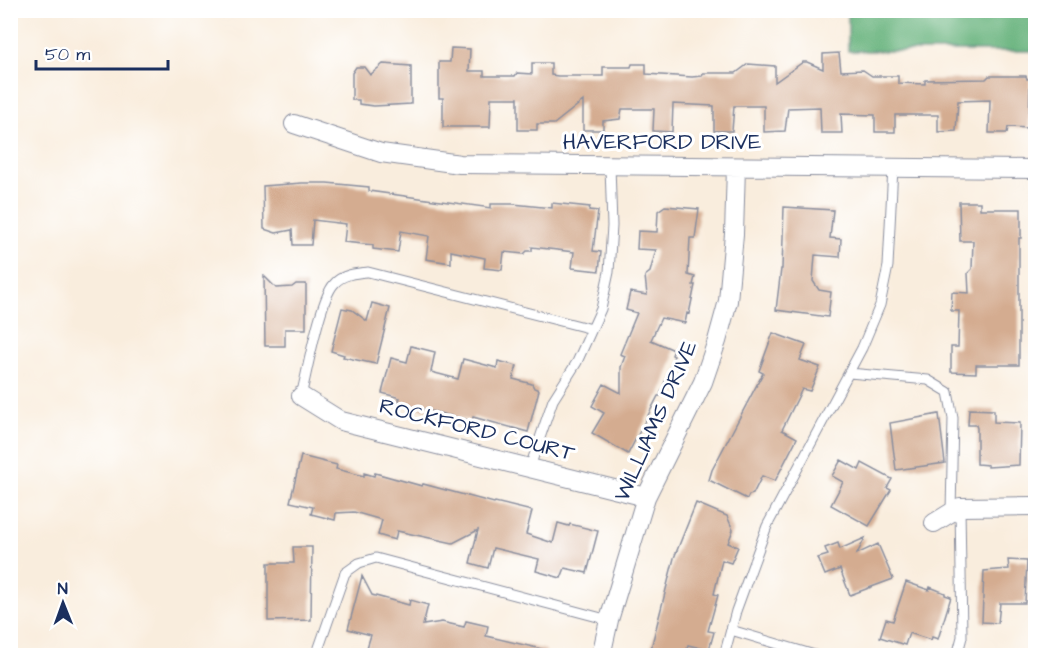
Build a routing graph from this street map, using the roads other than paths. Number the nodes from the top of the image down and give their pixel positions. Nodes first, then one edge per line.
1 (294, 124) dead end
2 (610, 166) junction
3 (736, 167) junction
4 (893, 168) junction
5 (1035, 169) edge
6 (592, 329) junction
7 (849, 373) junction
8 (302, 396) joint
9 (530, 467) junction
10 (646, 497) junction
11 (1035, 506) edge
12 (955, 510) junction
13 (934, 523) dead end
14 (609, 620) junction
15 (731, 630) junction
16 (316, 656) edge
17 (601, 656) edge
18 (724, 656) edge
19 (818, 656) edge
20 (957, 656) edge

1 - 2 street, HAVERFORD DRIVE
2 - 3 street, HAVERFORD DRIVE
2 - 6 lane
3 - 4 street, HAVERFORD DRIVE
3 - 10 street, WILLIAMS DRIVE
4 - 5 street, HAVERFORD DRIVE
4 - 7 lane
6 - 8 lane
6 - 9 lane
7 - 12 lane
7 - 15 lane
8 - 9 street, ROCKFORD COURT
9 - 10 street, ROCKFORD COURT
10 - 14 street, WILLIAMS DRIVE
11 - 12 street
12 - 13 street
12 - 20 lane
14 - 16 lane
14 - 17 street, WILLIAMS DRIVE
15 - 18 lane
15 - 19 lane

